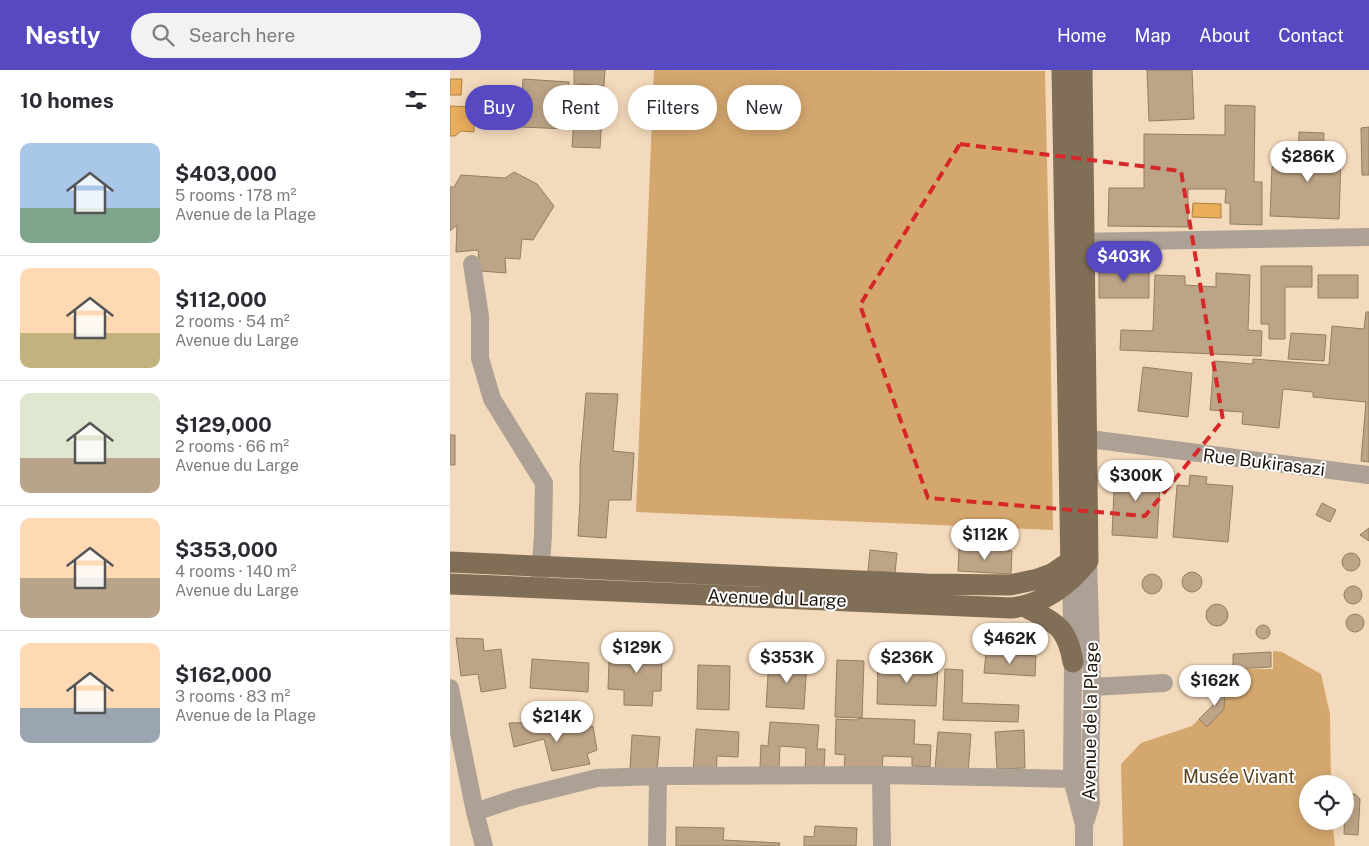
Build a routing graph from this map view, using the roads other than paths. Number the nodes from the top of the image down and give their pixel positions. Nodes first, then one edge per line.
1 (1062, 70) edge
2 (1082, 70) edge
3 (1369, 237) edge
4 (1074, 242) junction
5 (472, 264) dead end
6 (1077, 438) junction
7 (1369, 475) edge
8 (450, 562) edge
9 (1080, 562) junction
10 (541, 566) junction
11 (450, 584) edge
12 (540, 589) junction
13 (926, 594) junction
14 (1026, 607) junction
15 (1073, 662) junction
16 (1164, 683) dead end
17 (1092, 687) junction
18 (450, 688) edge
19 (880, 775) junction
20 (658, 776) junction
21 (1081, 780) junction
22 (475, 812) junction
23 (484, 846) edge
24 (656, 846) edge
25 (882, 846) edge
26 (1084, 846) edge

1 - 4 main road, Avenue de la Plage
2 - 4 main road, Avenue de la Plage
3 - 4 street
4 - 6 main road, Avenue de la Plage
5 - 10 street
6 - 7 street, Rue Bukirasazi
6 - 9 main road, Avenue de la Plage
8 - 10 main road, Avenue du Large
9 - 13 main road, Avenue du Large
9 - 14 main road, Avenue du Large
9 - 15 street, Avenue de la Plage
9 - 17 street, Avenue de la Plage
10 - 12 street
10 - 13 main road, Avenue du Large
11 - 12 main road, Avenue du Large
12 - 13 main road, Avenue du Large
13 - 14 main road, Avenue du Large
14 - 15 main road
15 - 21 street, Avenue de la Plage
16 - 17 street
17 - 21 street, Avenue de la Plage
18 - 22 street
19 - 20 street
19 - 21 street
19 - 25 street
20 - 22 street
20 - 24 street
21 - 26 street, Avenue de la Plage
22 - 23 street

